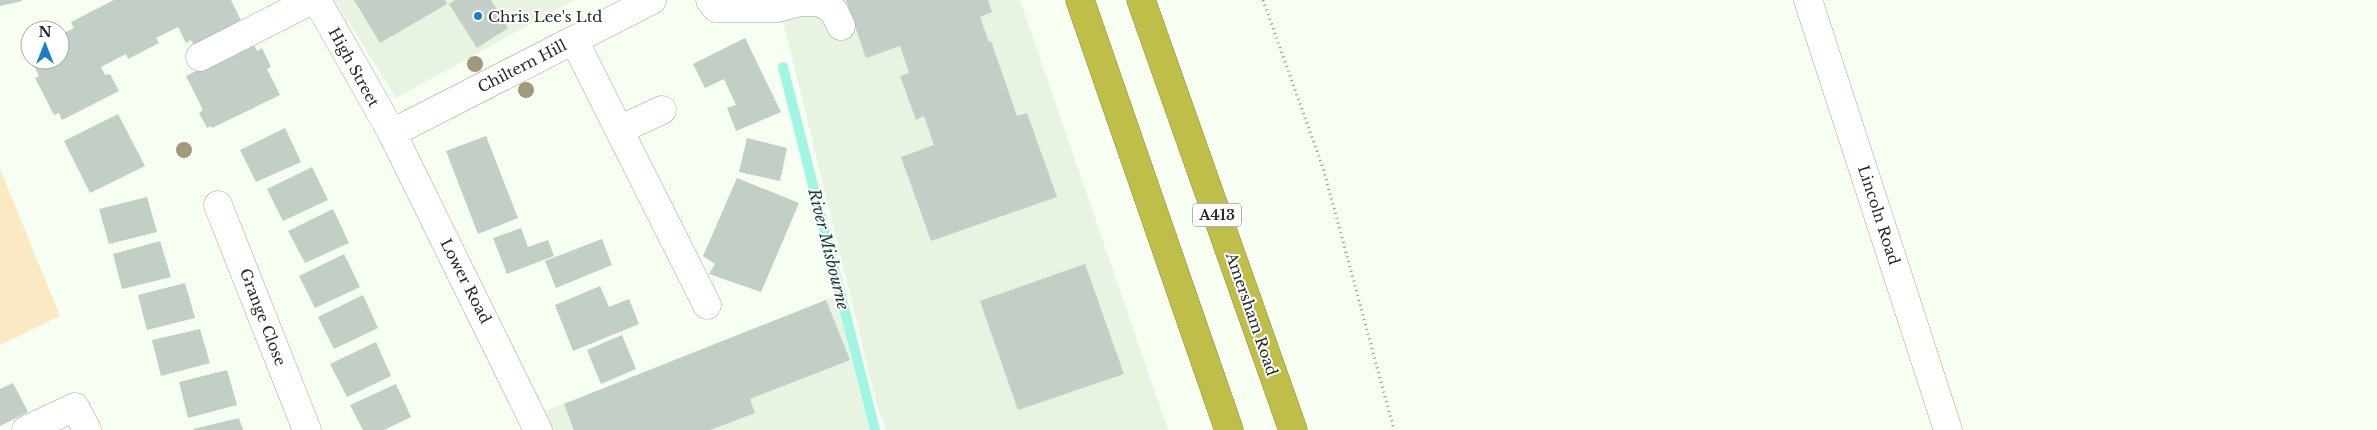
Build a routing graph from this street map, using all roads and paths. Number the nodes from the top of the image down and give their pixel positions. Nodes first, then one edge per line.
1 (312, 0) edge
2 (317, 0) edge
3 (652, 0) edge
4 (710, 0) edge
5 (1080, 0) edge
6 (1141, 0) edge
7 (1263, 0) edge
8 (1808, 0) edge
9 (842, 26) dead end
10 (574, 40) junction
11 (200, 57) dead end
12 (662, 110) dead end
13 (619, 130) junction
14 (392, 133) junction
15 (218, 205) dead end
16 (707, 305) dead end
17 (26, 430) edge
18 (87, 430) edge
19 (307, 430) edge
20 (538, 430) edge
21 (1229, 430) edge
22 (1293, 430) edge
23 (1394, 430) edge
24 (1948, 430) edge

1 - 11 street
2 - 14 street, High Street
3 - 10 street, Chiltern Hill
4 - 9 street
5 - 21 highway
6 - 22 highway, Amersham Road / A413
7 - 23 path
8 - 24 street, Lincoln Road
10 - 13 street
10 - 14 street, Chiltern Hill
12 - 13 street
13 - 16 street
14 - 20 street, Lower Road
15 - 19 street, Grange Close
17 - 18 street

